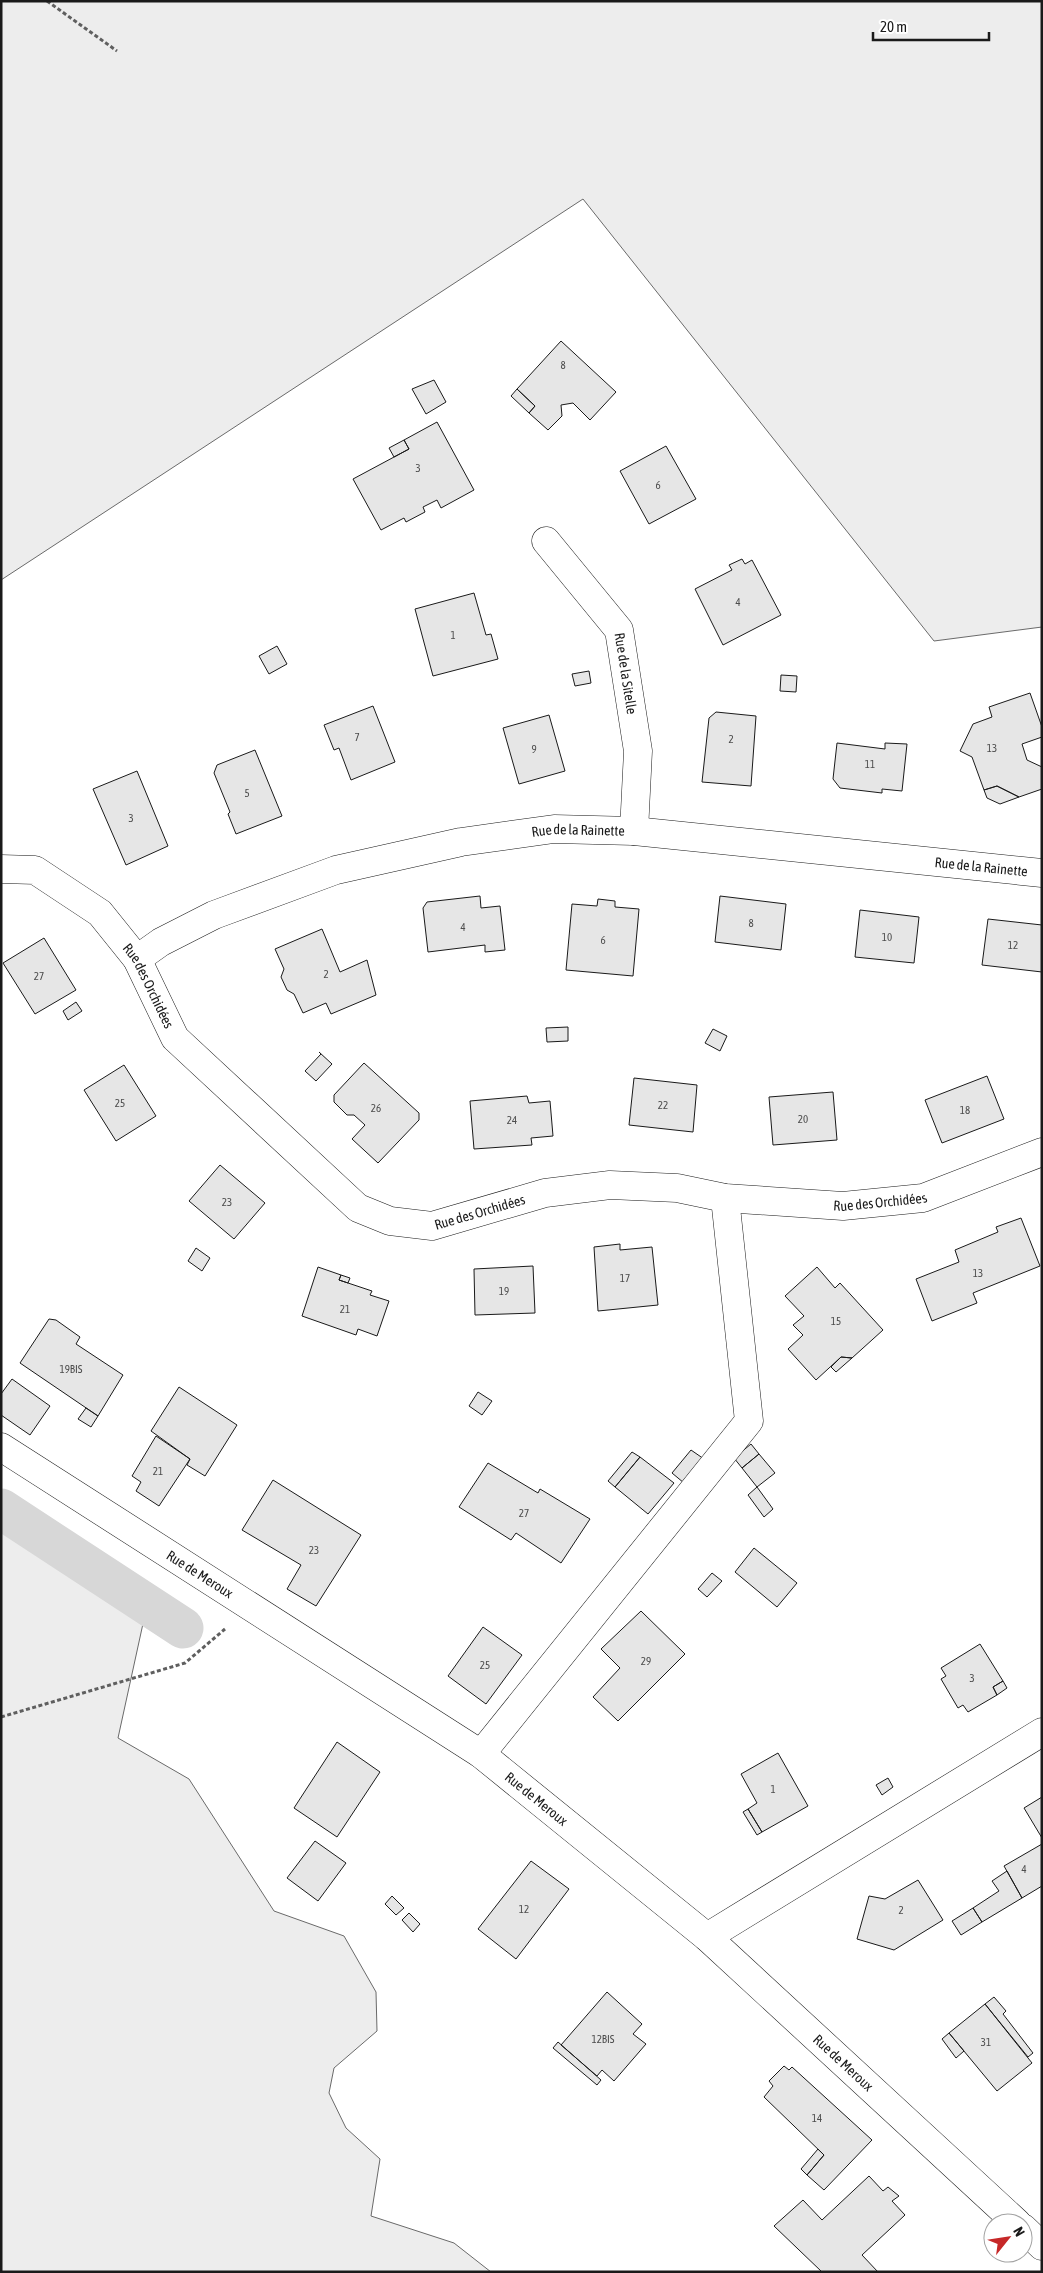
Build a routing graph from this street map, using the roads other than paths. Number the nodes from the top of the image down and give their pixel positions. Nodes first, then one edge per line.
1 (546, 541) dead end
2 (634, 831) junction
3 (1, 869) edge
4 (1042, 873) edge
5 (137, 959) junction
6 (1042, 1152) edge
7 (725, 1198) junction
8 (1, 1446) edge
9 (1042, 1732) edge
10 (481, 1754) junction
11 (707, 1937) junction
12 (1006, 2213) edge

1 - 2 street, Rue de la Sitelle
2 - 4 street, Rue de la Rainette
2 - 5 street, Rue de la Rainette
3 - 5 street, Rue des Orchidées
5 - 7 street, Rue des Orchidées
6 - 7 street, Rue des Orchidées
7 - 10 street
8 - 10 street, Rue de Meroux
9 - 11 street
10 - 11 street, Rue de Meroux
11 - 12 street, Rue de Meroux

